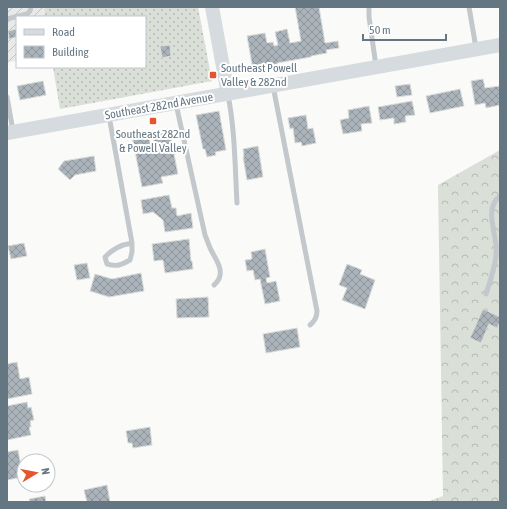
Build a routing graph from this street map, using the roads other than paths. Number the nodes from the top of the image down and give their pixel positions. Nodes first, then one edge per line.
1 (31, 7) edge
2 (212, 7) edge
3 (369, 7) edge
4 (470, 7) edge
5 (19, 16) edge
6 (500, 45) edge
7 (476, 49) junction
8 (377, 67) junction
9 (273, 85) junction
10 (228, 94) junction
11 (7, 97) edge
12 (176, 103) junction
13 (109, 115) junction
14 (10, 133) edge
15 (500, 196) edge
16 (237, 203) dead end
17 (132, 243) junction
18 (214, 285) dead end
19 (486, 294) dead end
20 (310, 325) dead end

1 - 5 lane
2 - 10 main road
3 - 8 lane
4 - 7 lane
6 - 7 main road, Southeast 282nd Avenue
7 - 8 main road, Southeast 282nd Avenue
8 - 9 main road, Southeast 282nd Avenue
9 - 10 main road, Southeast 282nd Avenue
9 - 20 lane
10 - 12 main road, Southeast 282nd Avenue
10 - 16 lane
11 - 14 lane
12 - 13 main road, Southeast 282nd Avenue
12 - 18 lane
13 - 14 main road, Southeast 282nd Avenue
13 - 17 lane
15 - 19 lane
17 - 17 lane

